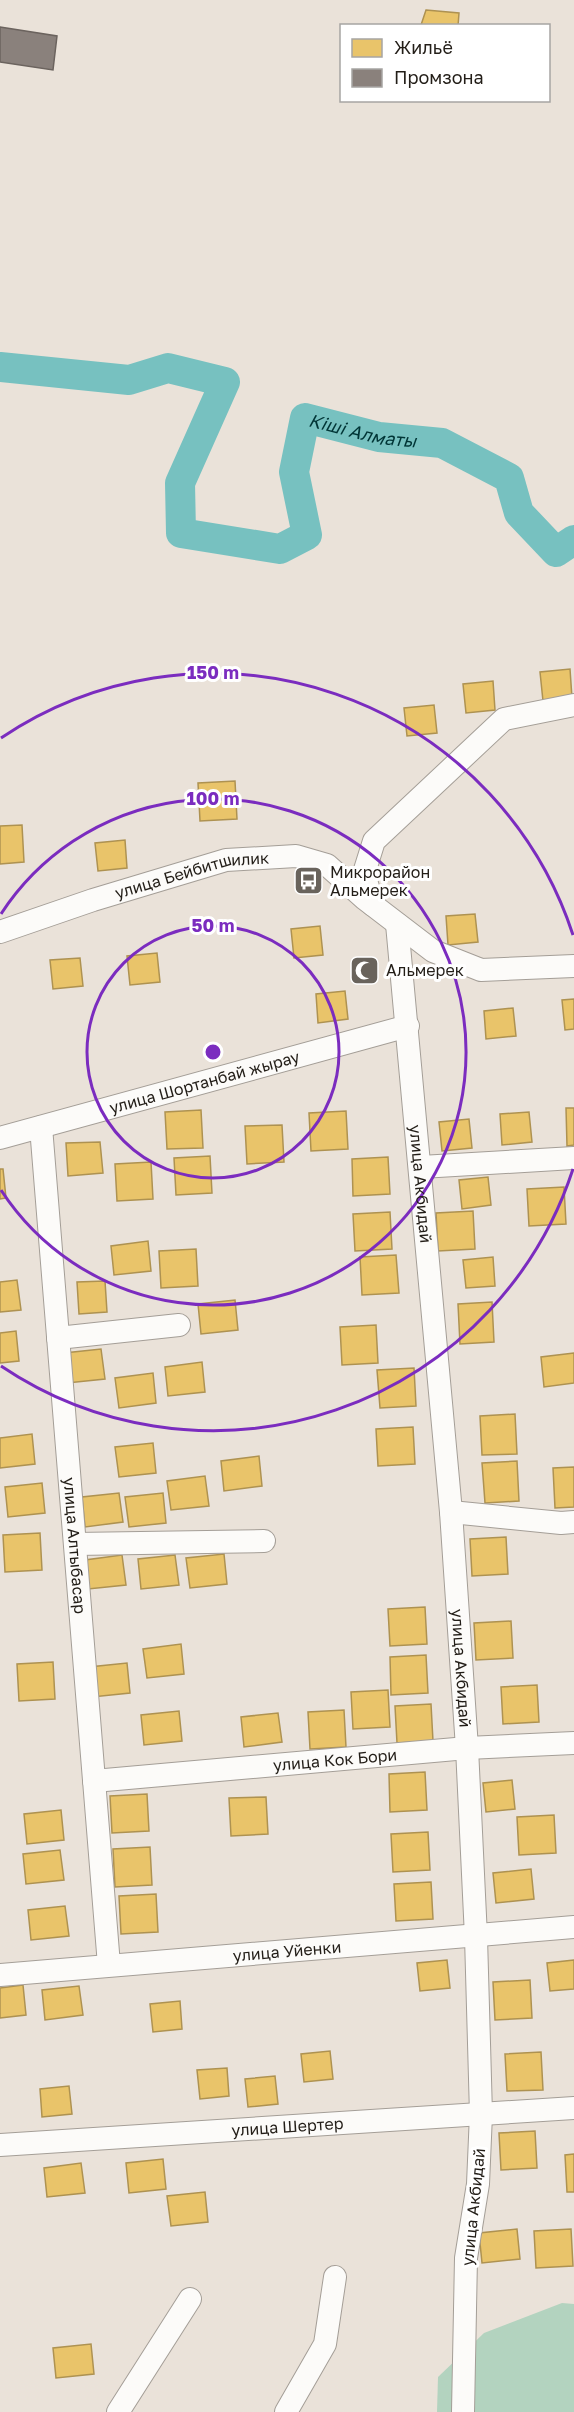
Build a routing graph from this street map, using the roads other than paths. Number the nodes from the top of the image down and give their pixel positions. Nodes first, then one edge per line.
1 (574, 705) edge
2 (373, 905) junction
3 (397, 924) junction
4 (0, 932) edge
5 (574, 966) edge
6 (408, 1026) junction
7 (41, 1126) junction
8 (0, 1138) edge
9 (574, 1158) edge
10 (421, 1167) junction
11 (179, 1325) dead end
12 (58, 1338) junction
13 (451, 1512) junction
14 (574, 1522) edge
15 (264, 1540) dead end
16 (75, 1544) junction
17 (574, 1743) edge
18 (468, 1748) junction
19 (94, 1781) junction
20 (574, 1927) edge
21 (476, 1937) junction
22 (109, 1965) junction
23 (0, 1975) edge
24 (574, 2108) edge
25 (481, 2114) junction
26 (0, 2145) edge
27 (335, 2277) dead end
28 (190, 2299) dead end
29 (117, 2412) edge
30 (286, 2412) edge
31 (463, 2412) edge

1 - 2 street
2 - 3 street, улица Бейбитшилик
2 - 4 street, улица Бейбитшилик
3 - 5 street
3 - 6 street, улица Акбидай
6 - 7 street, улица Шортанбай жырау
6 - 10 street, улица Акбидай
7 - 8 street, улица Шортанбай жырау
7 - 12 street, улица Алтыбасар
9 - 10 street
10 - 13 street, улица Акбидай
11 - 12 street
12 - 16 street, улица Алтыбасар
13 - 14 street
13 - 18 street, улица Акбидай
15 - 16 street
16 - 19 street, улица Алтыбасар
17 - 18 street, улица Кок Бори
18 - 19 street, улица Кок Бори
18 - 21 street, улица Акбидай
19 - 22 street, улица Алтыбасар
20 - 21 street, улица Уйенки
21 - 22 street, улица Уйенки
21 - 25 street, улица Акбидай
22 - 23 street, улица Уйенки
24 - 25 street, улица Шертер
25 - 26 street, улица Шертер
25 - 31 street, улица Акбидай
27 - 30 street
28 - 29 street

